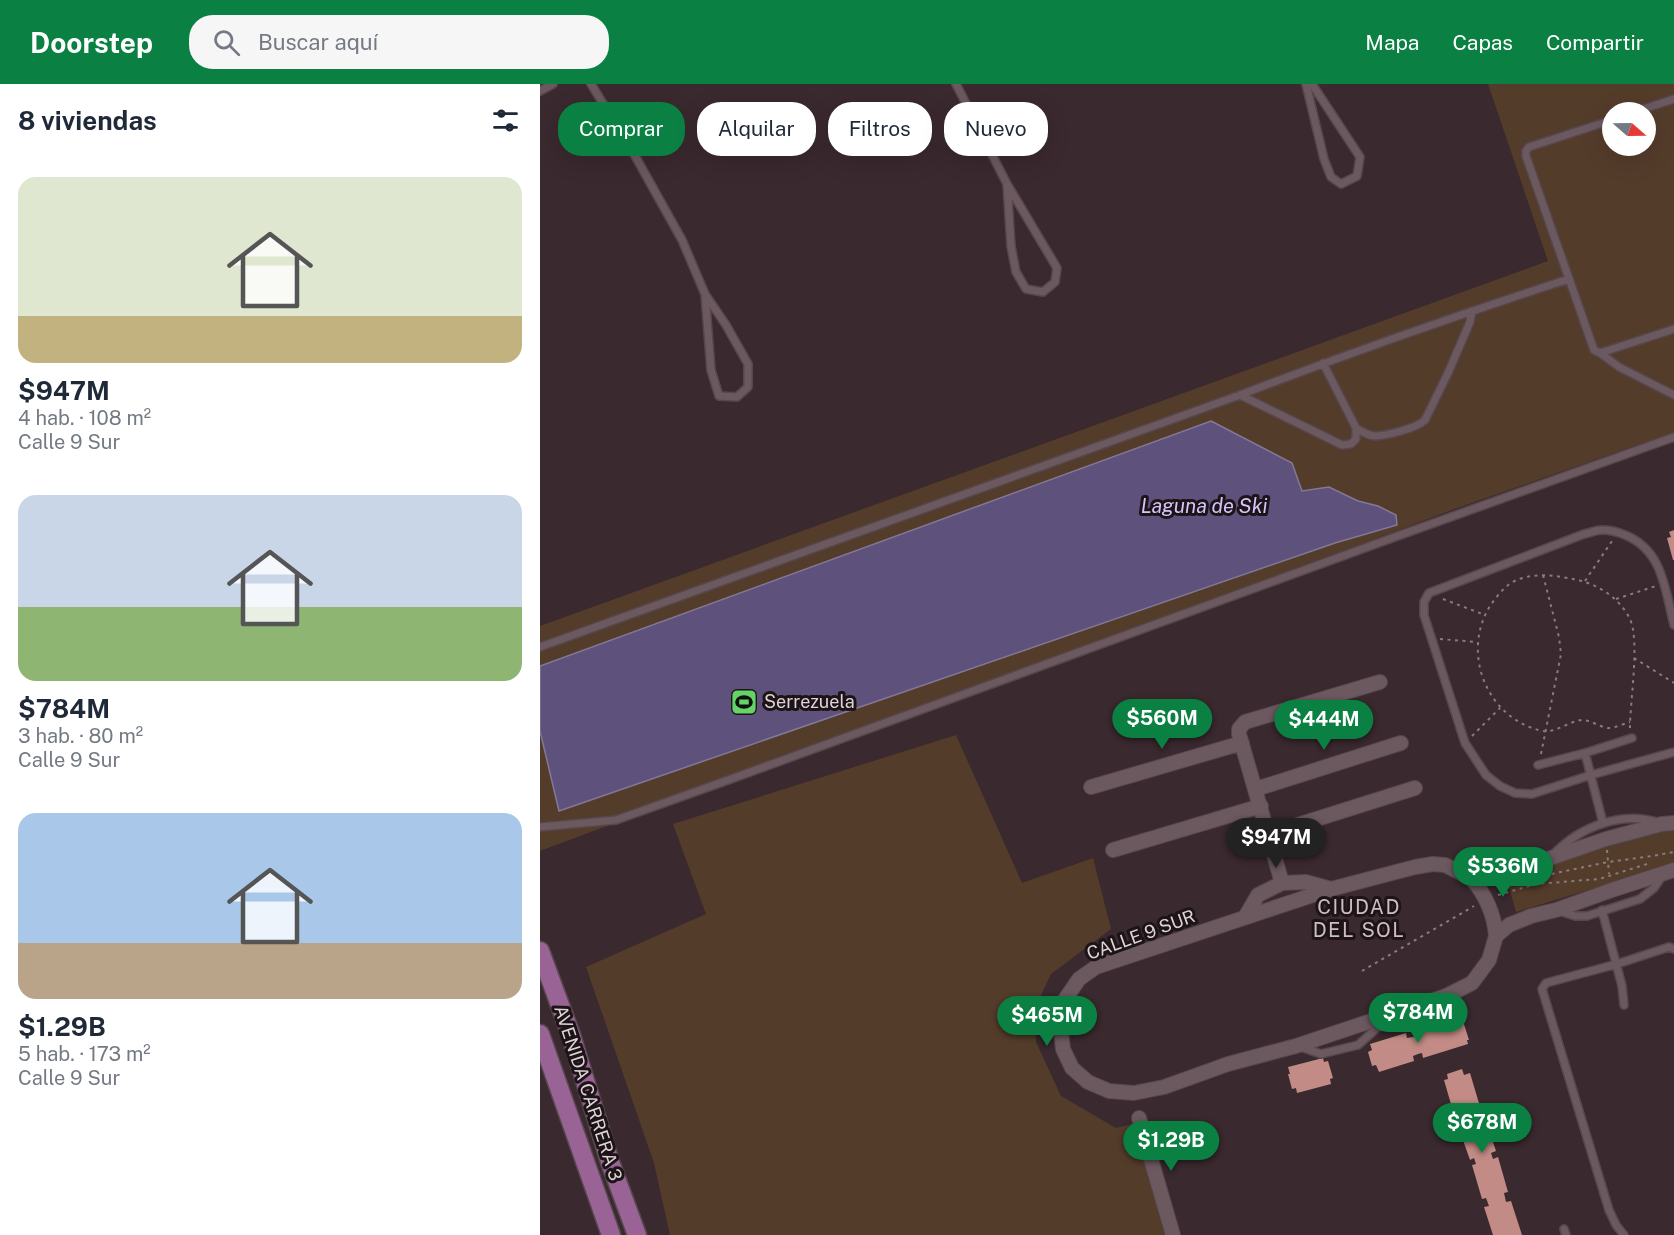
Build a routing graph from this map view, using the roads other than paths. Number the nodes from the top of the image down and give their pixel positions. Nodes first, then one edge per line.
1 (553, 84) edge
2 (591, 84) edge
3 (956, 84) edge
4 (1305, 84) edge
5 (1312, 84) edge
6 (540, 91) edge
7 (1674, 99) edge
8 (1656, 105) edge
9 (1602, 123) edge
10 (1006, 184) junction
11 (1569, 279) junction
12 (705, 294) junction
13 (1472, 311) junction
14 (1674, 329) edge
15 (1600, 353) junction
16 (1323, 363) junction
17 (1240, 395) junction
18 (1674, 395) edge
19 (1356, 428) junction
20 (1674, 437) edge
21 (1674, 625) edge
22 (540, 647) edge
23 (1380, 681) dead end
24 (1632, 738) dead end
25 (1242, 743) junction
26 (1401, 743) dead end
27 (1674, 752) edge
28 (1585, 753) junction
29 (1538, 765) road end
30 (1591, 775) junction
31 (1091, 787) dead end
32 (1415, 788) dead end
33 (1256, 789) junction
34 (1261, 806) junction
35 (1603, 823) junction
36 (1668, 823) edge
37 (540, 828) edge
38 (1269, 834) junction
39 (1113, 850) dead end
40 (1550, 858) junction
41 (1669, 871) edge
42 (1471, 878) junction
43 (1282, 883) junction
44 (1331, 889) junction
45 (1557, 910) junction
46 (1602, 910) junction
47 (1245, 917) junction
48 (1496, 936) junction
49 (1674, 949) edge
50 (540, 951) edge
51 (1617, 964) junction
52 (1624, 1005) dead end
53 (540, 1034) edge
54 (1139, 1118) dead end
55 (611, 1235) edge
56 (637, 1235) edge
57 (1173, 1235) edge
58 (1624, 1235) edge

1 - 6 lane
2 - 12 lane
3 - 10 lane
4 - 5 lane
7 - 8 lane
9 - 11 lane
10 - 10 lane
11 - 13 lane
11 - 15 lane
12 - 12 lane
13 - 16 lane
13 - 19 lane
14 - 15 lane
15 - 18 lane
16 - 17 lane
16 - 19 lane
17 - 19 lane
17 - 22 lane
20 - 37 lane
21 - 30 lane
23 - 25 street
24 - 28 lane
25 - 31 street
25 - 33 street
26 - 33 street
27 - 30 lane
28 - 29 lane
28 - 30 lane
30 - 35 lane
32 - 38 street
33 - 34 street
34 - 38 street
34 - 39 street
35 - 36 lane
35 - 40 lane
36 - 40 street
38 - 43 street
40 - 42 street
41 - 45 street
41 - 46 lane
42 - 44 street, CALLE 9 SUR
42 - 48 street
43 - 44 street
43 - 47 street
44 - 47 street, CALLE 9 SUR
45 - 46 lane
45 - 48 street
46 - 51 lane
47 - 48 street, CALLE 9 SUR
49 - 51 lane
50 - 56 main road, AVENIDA CARRERA 3
51 - 52 lane
51 - 58 lane
53 - 55 main road, AVENIDA CARRERA 3
54 - 57 street

